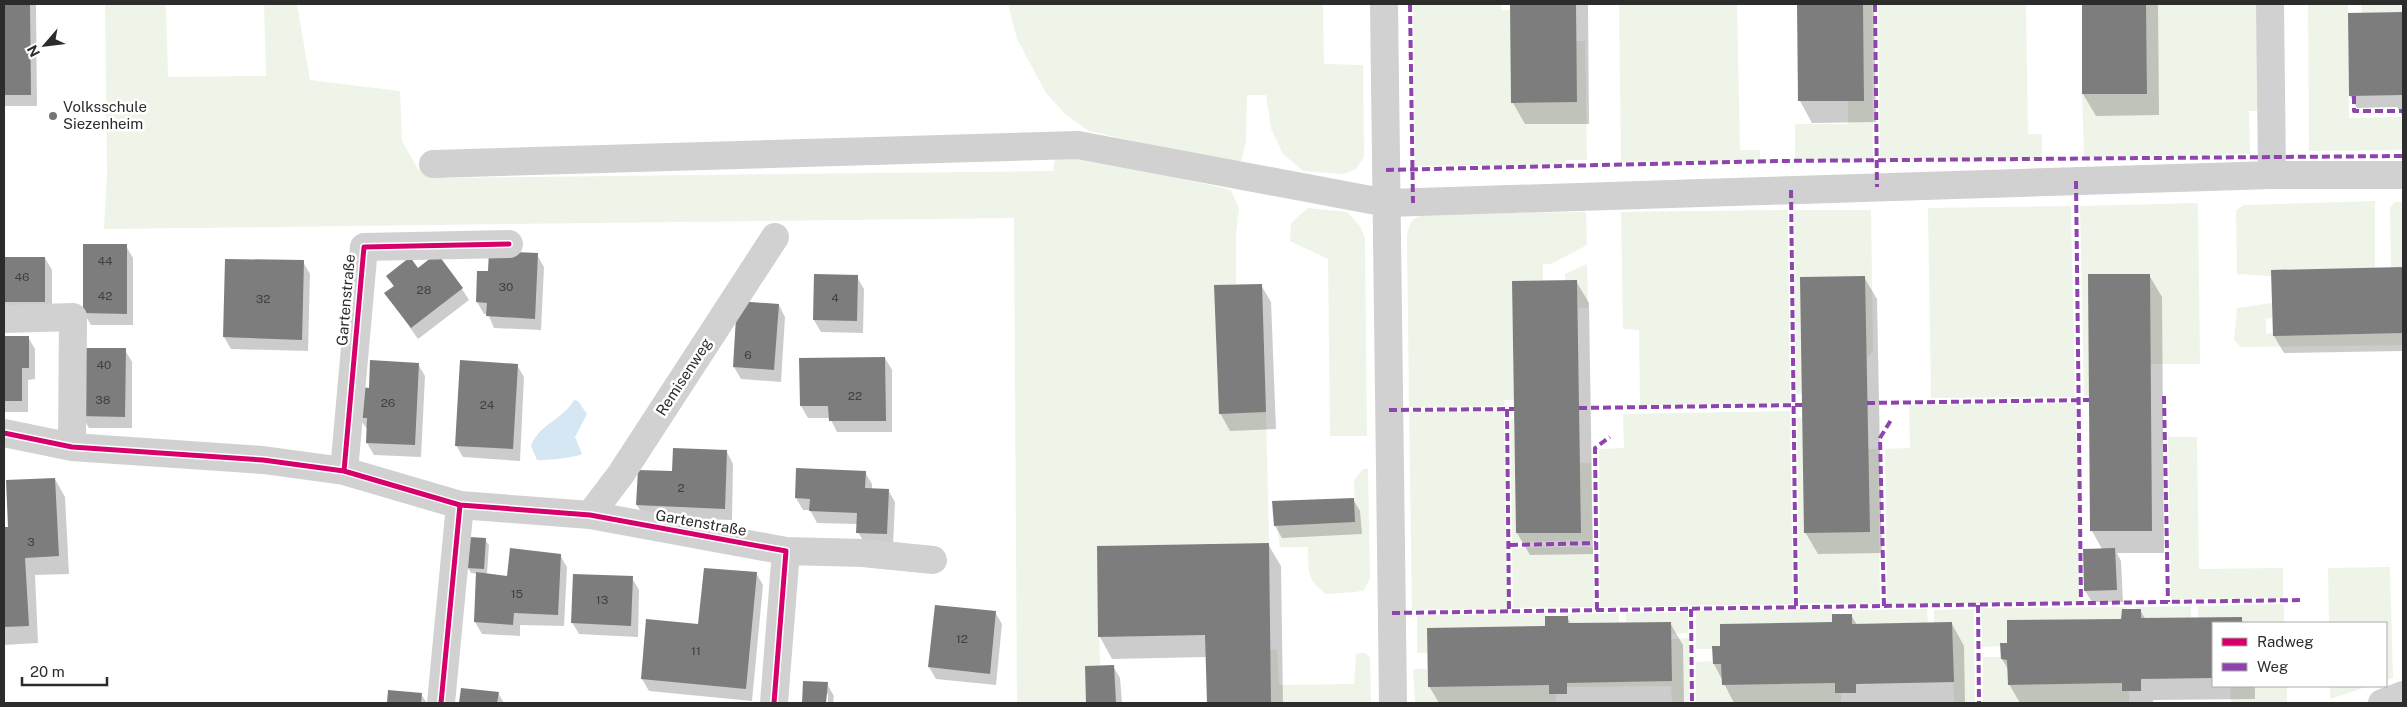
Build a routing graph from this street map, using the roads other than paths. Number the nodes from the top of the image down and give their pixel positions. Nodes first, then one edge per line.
1 (1384, 4) edge
2 (2270, 4) edge
3 (433, 164) dead end
4 (2272, 174) junction
5 (2403, 175) edge
6 (1387, 203) junction
7 (776, 237) dead end
8 (509, 244) dead end
9 (4, 319) edge
10 (4, 433) edge
11 (72, 447) junction
12 (344, 471) junction
13 (460, 505) junction
14 (590, 515) junction
15 (786, 551) junction
16 (933, 560) dead end
17 (2403, 695) edge
18 (441, 703) edge
19 (774, 703) edge
20 (1393, 703) edge
21 (2382, 703) edge

1 - 6 street
2 - 4 street
3 - 6 street
4 - 5 street
4 - 6 street
6 - 20 street
7 - 14 street, Remisenweg
8 - 12 street, Gartenstraße
9 - 11 street
10 - 11 street, Gartenstraße
11 - 12 street, Gartenstraße
12 - 13 street, Gartenstraße
13 - 14 street, Gartenstraße
13 - 18 street
14 - 15 street, Gartenstraße
15 - 16 street, Gartenstraße
15 - 19 street
17 - 21 street

